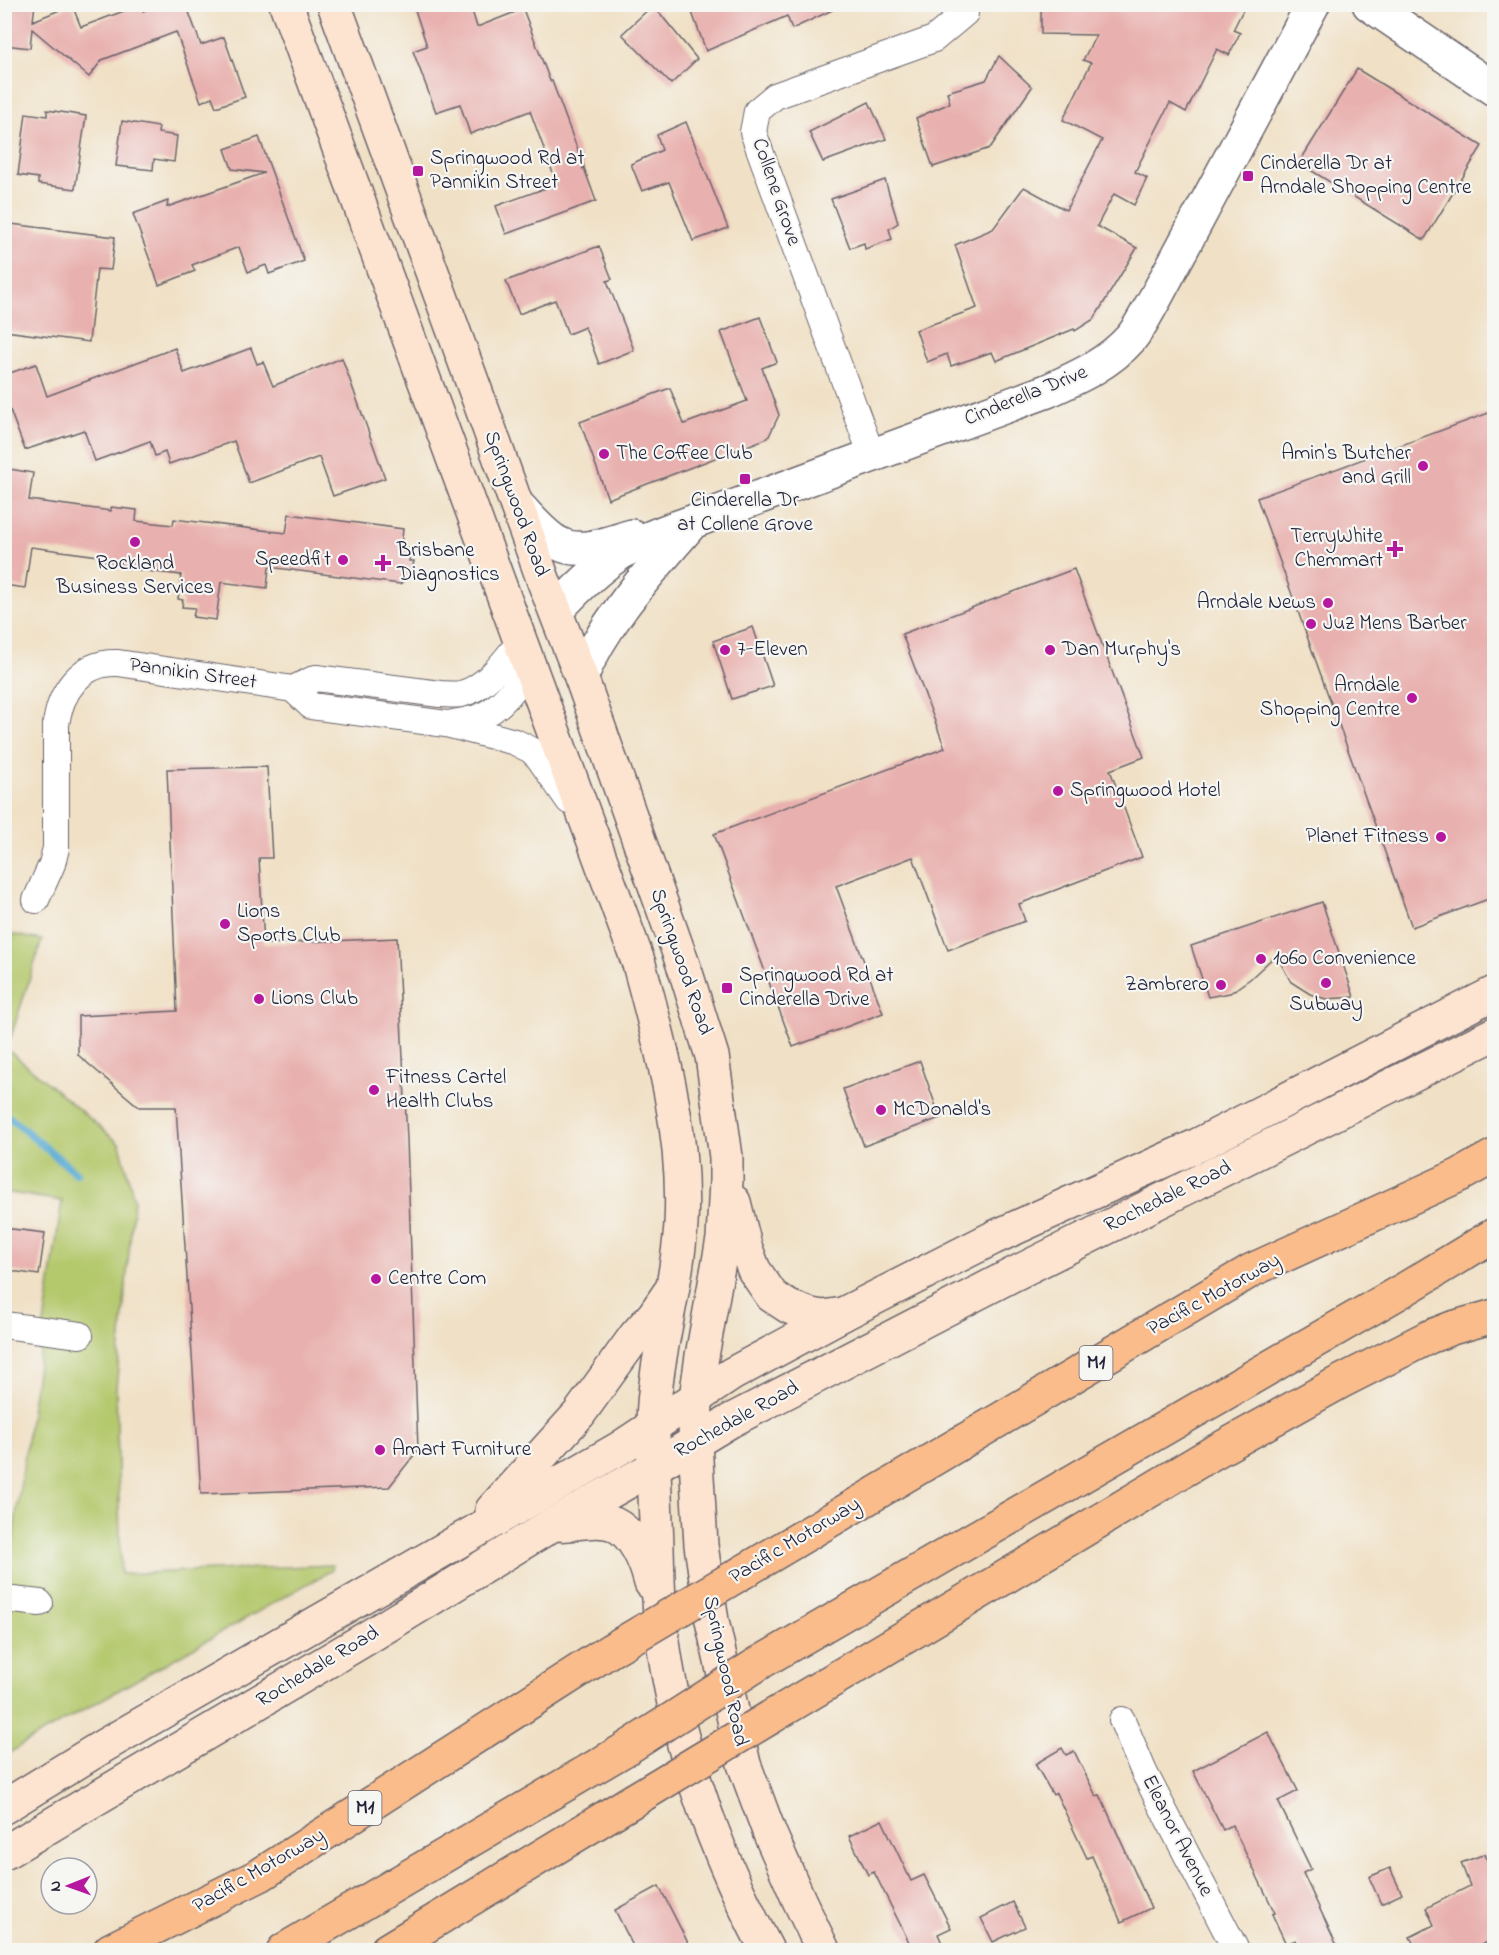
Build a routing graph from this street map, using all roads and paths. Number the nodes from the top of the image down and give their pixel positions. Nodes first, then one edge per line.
1 (271, 4) edge
2 (286, 4) edge
3 (1313, 4) edge
4 (1369, 4) edge
5 (334, 5) edge
6 (964, 13) dead end
7 (300, 44) junction
8 (1494, 89) edge
9 (872, 456) junction
10 (517, 505) junction
11 (692, 522) junction
12 (556, 611) junction
13 (524, 651) junction
14 (582, 677) junction
15 (293, 689) junction
16 (446, 724) junction
17 (590, 833) junction
18 (36, 900) dead end
19 (1494, 993) edge
20 (1494, 1034) edge
21 (1494, 1156) edge
22 (726, 1181) junction
23 (1494, 1235) edge
24 (672, 1290) junction
25 (845, 1313) junction
26 (1494, 1316) edge
27 (4, 1325) edge
28 (80, 1335) dead end
29 (696, 1398) junction
30 (653, 1426) junction
31 (694, 1443) junction
32 (654, 1467) junction
33 (555, 1523) junction
34 (470, 1534) junction
35 (4, 1599) edge
36 (40, 1603) dead end
37 (662, 1632) junction
38 (1122, 1720) dead end
39 (4, 1807) edge
40 (4, 1853) edge
41 (110, 1950) edge
42 (284, 1950) edge
43 (387, 1950) edge
44 (767, 1950) edge
45 (823, 1950) edge
46 (1236, 1950) edge

1 - 7 main road
2 - 7 main road, Springwood Road
3 - 9 street, Cinderella Drive
4 - 8 street
5 - 10 main road, Springwood Road
6 - 9 street, Collene Grove
7 - 13 main road, Springwood Road
9 - 11 street, Cinderella Drive
10 - 11 street
10 - 12 main road, Springwood Road
11 - 12 street
11 - 14 street
12 - 13 main road
12 - 14 main road, Springwood Road
13 - 15 street, Pannikin Street
13 - 16 street
13 - 17 main road, Springwood Road
14 - 22 main road, Springwood Road
15 - 16 street
15 - 18 street, Pannikin Street
16 - 17 street
17 - 24 main road, Springwood Road
19 - 25 main road, Rochedale Road
20 - 31 main road, Rochedale Road
21 - 41 highway, Pacific Motorway / M1, bridge
22 - 25 main road
22 - 29 main road, Springwood Road
23 - 42 highway, bridge
24 - 30 main road, Springwood Road
24 - 34 main road
25 - 29 main road, Rochedale Road
26 - 43 highway, bridge
27 - 28 street
29 - 30 main road, Rochedale Road
29 - 31 main road, Springwood Road
30 - 32 main road, Springwood Road
30 - 34 main road, Rochedale Road
31 - 32 main road, Rochedale Road
31 - 45 main road, Springwood Road
32 - 33 main road, Rochedale Road
32 - 37 main road, Springwood Road
33 - 37 main road
33 - 40 main road, Rochedale Road
34 - 39 main road, Rochedale Road
35 - 36 street
37 - 44 main road, Springwood Road
38 - 46 street, Eleanor Avenue

